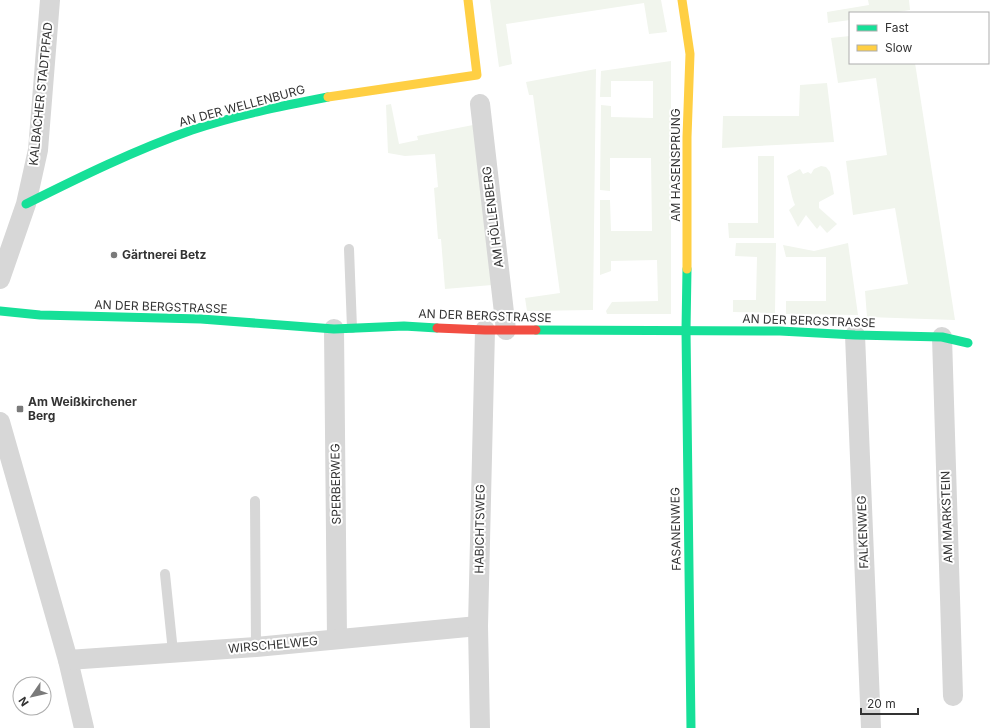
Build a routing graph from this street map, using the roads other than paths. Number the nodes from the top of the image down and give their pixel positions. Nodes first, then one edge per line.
1 (468, 0) edge
2 (682, 0) edge
3 (46, 2) edge
4 (480, 104) dead end
5 (26, 204) junction
6 (348, 249) dead end
7 (0, 279) edge
8 (0, 311) edge
9 (343, 328) junction
10 (485, 330) junction
11 (506, 330) junction
12 (686, 330) junction
13 (855, 335) junction
14 (942, 337) junction
15 (968, 343) dead end
16 (0, 422) edge
17 (255, 501) dead end
18 (165, 574) dead end
19 (478, 626) junction
20 (337, 640) junction
21 (256, 647) junction
22 (174, 652) junction
23 (68, 660) junction
24 (953, 696) dead end
25 (84, 728) edge
26 (480, 728) edge
27 (691, 728) edge
28 (871, 728) edge

1 - 5 street, AN DER WELLENBURG
2 - 12 street, AM HASENSPRUNG
3 - 5 street, KALBACHER STADTPFAD
4 - 11 street, AM HÖLLENBERG
5 - 7 street, KALBACHER STADTPFAD
6 - 9 lane
8 - 9 street, AN DER BERGSTRASSE
9 - 10 street, AN DER BERGSTRASSE
9 - 20 street, SPERBERWEG
10 - 11 street, AN DER BERGSTRASSE
10 - 19 street, HABICHTSWEG
11 - 12 street, AN DER BERGSTRASSE
12 - 13 street, AN DER BERGSTRASSE
12 - 27 street, FASANENWEG
13 - 14 street, AN DER BERGSTRASSE
13 - 28 street, FALKENWEG
14 - 15 street, AN DER BERGSTRASSE
14 - 24 street, AM MARKSTEIN
16 - 23 street
17 - 21 lane
18 - 22 lane
19 - 20 street, WIRSCHELWEG
19 - 26 street, HABICHTSWEG
20 - 21 street, WIRSCHELWEG
21 - 22 street, WIRSCHELWEG
22 - 23 street, WIRSCHELWEG
23 - 25 street

